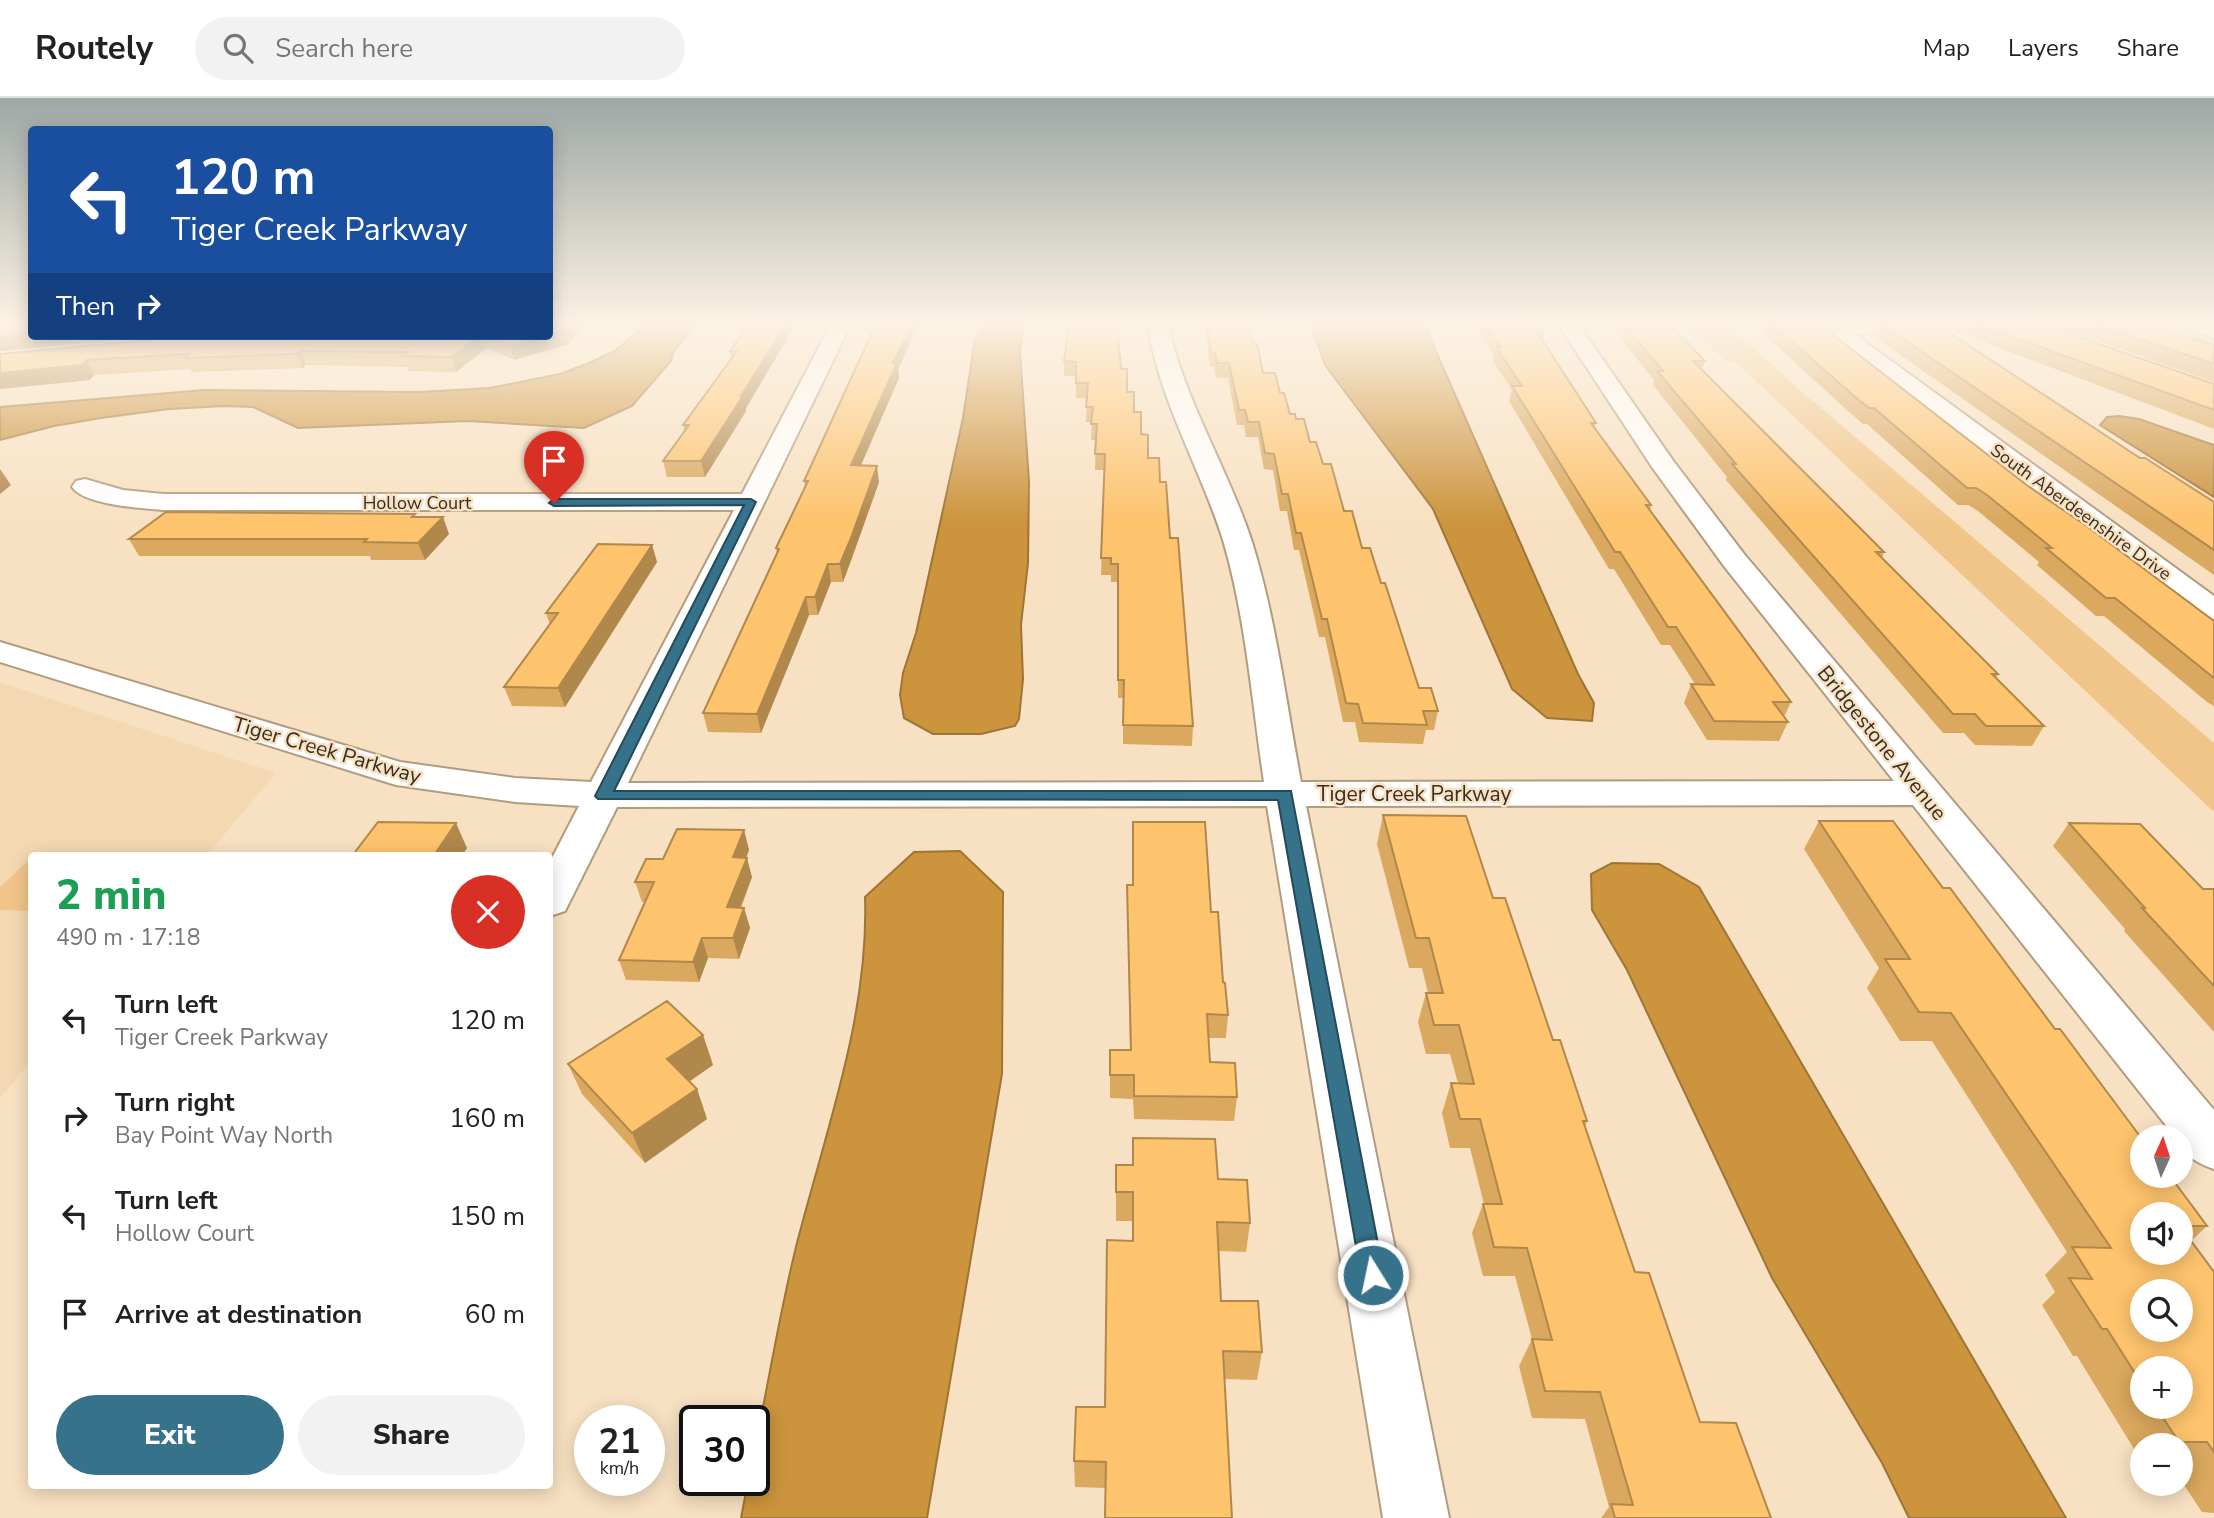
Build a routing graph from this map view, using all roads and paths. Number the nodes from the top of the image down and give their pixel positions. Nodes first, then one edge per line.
1 (807, 390) edge
2 (1178, 390) edge
3 (1613, 390) edge
4 (1916, 390) edge
5 (85, 486) dead end
6 (751, 502) junction
7 (2214, 610) edge
8 (0, 652) edge
9 (1923, 793) junction
10 (1285, 795) junction
11 (603, 796) junction
12 (553, 895) edge
13 (2214, 1147) edge
14 (1416, 1518) edge

1 - 6 street
2 - 10 street
3 - 9 street, Bridgestone Avenue
4 - 7 street, South Aberdeenshire Drive
5 - 6 street, Hollow Court
6 - 11 street
8 - 11 street, Tiger Creek Parkway
9 - 10 street, Tiger Creek Parkway
9 - 13 street, Bridgestone Avenue
10 - 11 street, Tiger Creek Parkway
10 - 14 street
11 - 12 street

